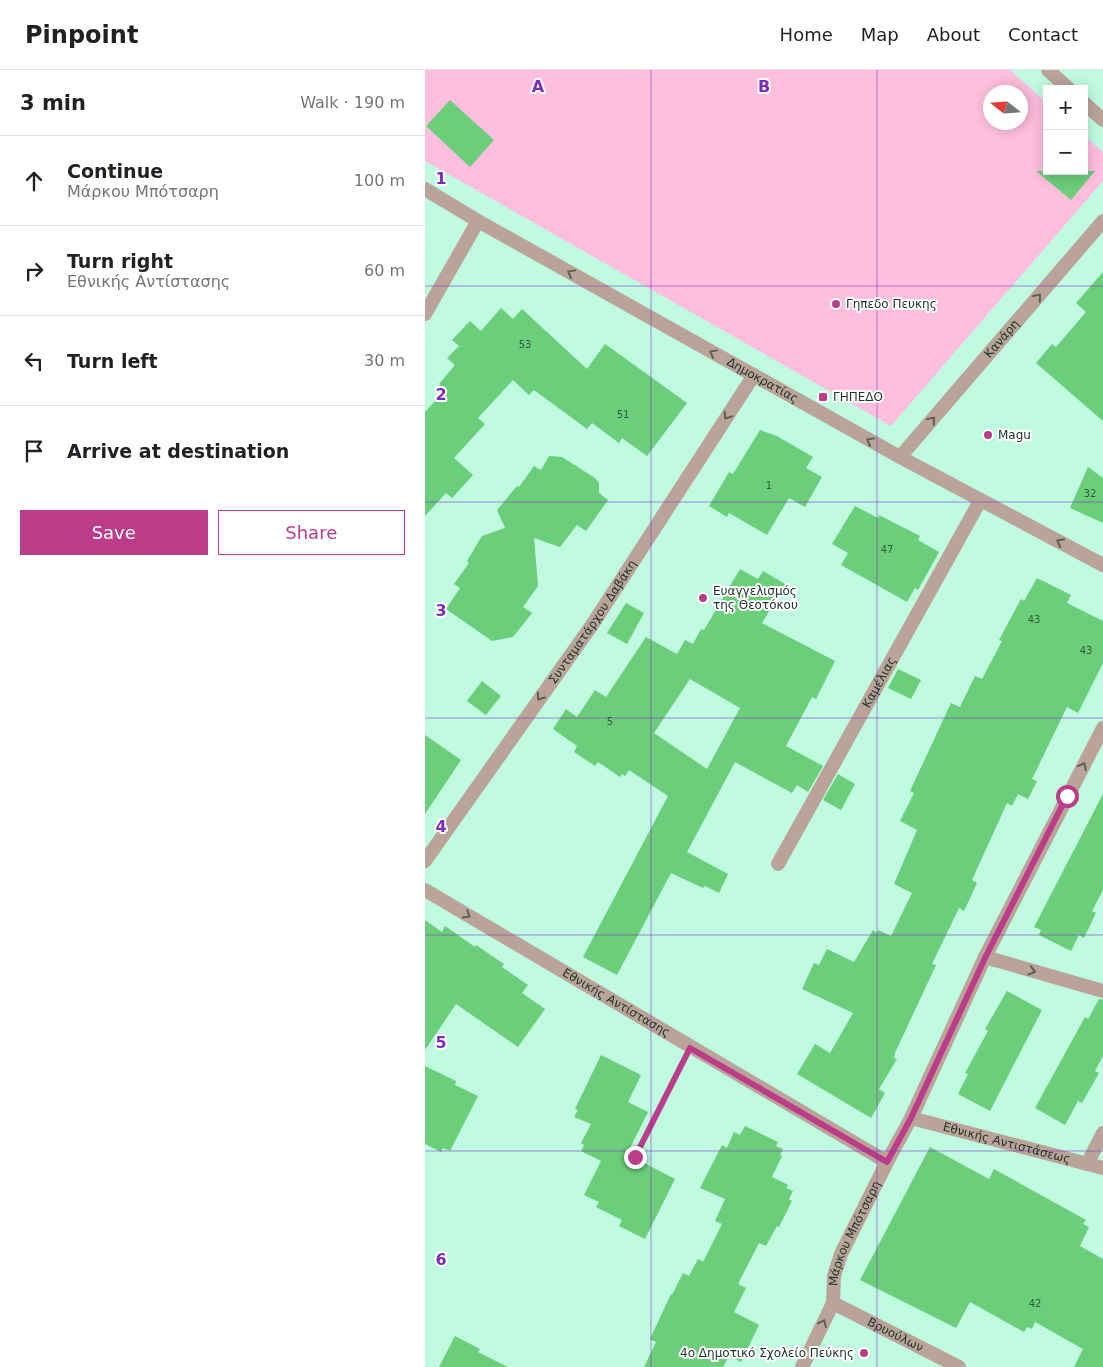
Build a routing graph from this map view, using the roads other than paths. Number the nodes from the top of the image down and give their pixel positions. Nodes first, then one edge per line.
1 (1048, 70) edge
2 (1065, 85) edge
3 (1088, 107) edge
4 (1103, 120) edge
5 (425, 189) edge
6 (479, 221) junction
7 (1103, 221) edge
8 (425, 314) edge
9 (754, 375) junction
10 (900, 457) junction
11 (980, 501) junction
12 (1103, 564) edge
13 (1103, 728) edge
14 (425, 861) edge
15 (778, 864) dead end
16 (425, 890) edge
17 (985, 958) junction
18 (1103, 990) edge
19 (911, 1118) junction
20 (1103, 1133) edge
21 (887, 1162) junction
22 (1087, 1164) junction
23 (1103, 1168) edge
24 (833, 1303) junction
25 (802, 1367) edge
26 (959, 1367) edge

1 - 2 street
3 - 4 street
5 - 6 street, Δημοκρατίας
6 - 8 street
9 -> 6 street, Δημοκρατίας
10 -> 7 street, Κανάρη
10 -> 9 street, Δημοκρατίας
9 -> 14 street, Συνταματάρχου Δαβάκη
10 - 11 street, Δημοκρατίας
12 -> 11 street, Δημοκρατίας
11 - 15 street, Καμέλιας
17 -> 13 street, Μάρκου Μπότσαρη
16 -> 21 street, Εθνικής Αντίστασης
17 -> 18 street
17 - 19 street, Μάρκου Μπότσαρη
19 - 21 street, Μάρκου Μπότσαρη
19 - 22 street, Εθνικής Αντιστάσεως
20 - 22 street
21 - 24 street, Μάρκου Μπότσαρη
22 - 23 street, Εθνικής Αντιστάσεως
25 -> 24 street, Μάρκου Μπότσαρη
24 - 26 street, Βρυούλων

